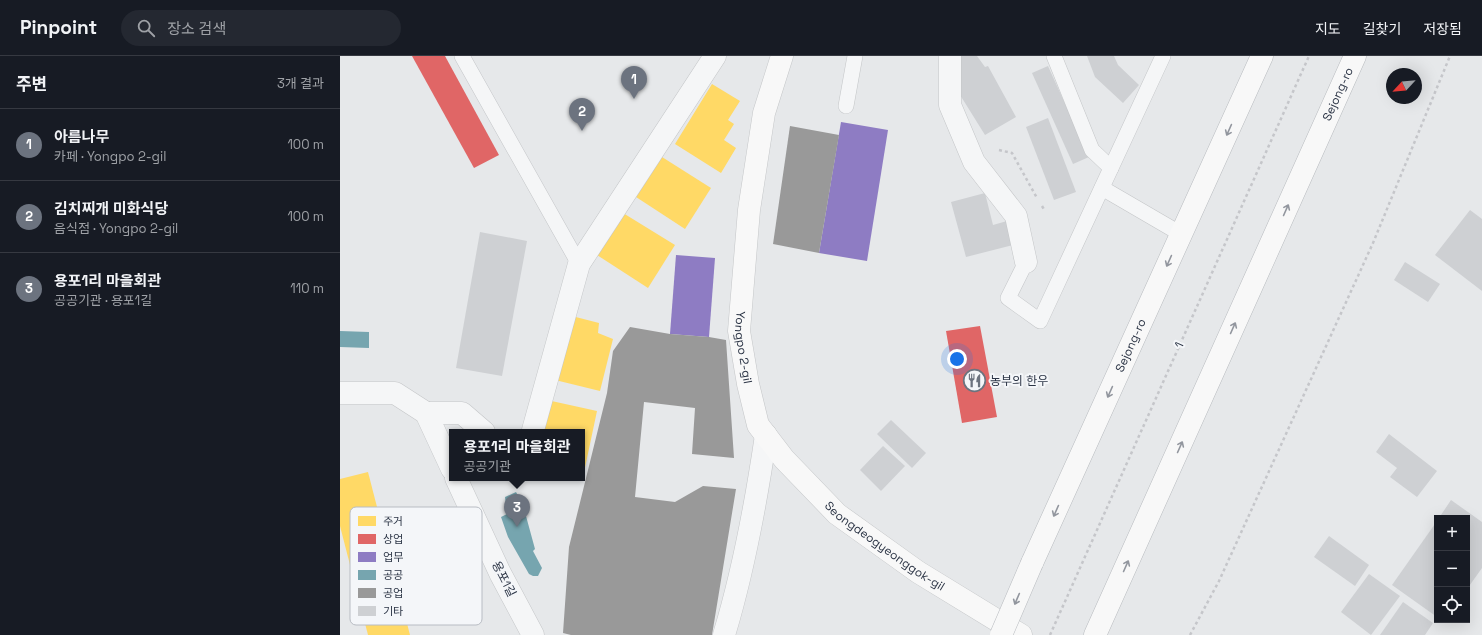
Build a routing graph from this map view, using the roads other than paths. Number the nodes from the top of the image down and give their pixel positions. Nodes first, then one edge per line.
1 (462, 56) edge
2 (715, 56) edge
3 (855, 56) edge
4 (950, 56) edge
5 (1054, 56) edge
6 (1163, 56) edge
7 (1258, 56) edge
8 (1262, 56) edge
9 (1355, 56) edge
10 (780, 57) edge
11 (846, 106) dead end
12 (1240, 106) junction
13 (1111, 168) junction
14 (1102, 188) junction
15 (1181, 234) junction
16 (1026, 262) joint
17 (579, 264) junction
18 (340, 394) edge
19 (426, 413) junction
20 (481, 429) edge
21 (533, 429) edge
22 (766, 435) junction
23 (449, 463) edge
24 (457, 481) edge
25 (469, 507) edge
26 (482, 534) edge
27 (533, 635) edge
28 (724, 635) edge
29 (1001, 635) edge
30 (1021, 635) edge
31 (1095, 635) edge

1 - 17 lane
2 - 17 street
3 - 11 lane
4 - 16 street
5 - 13 lane
6 - 13 lane
7 - 12 main road
8 - 12 main road, Sejong-ro
31 -> 9 main road, Sejong-ro
10 - 22 main road, Yongpo 2-gil
12 -> 15 main road, Sejong-ro
13 - 14 lane
14 - 15 lane
14 - 16 lane
15 -> 29 main road, Sejong-ro, bridge
17 - 21 street
18 - 19 street
19 - 20 street
19 - 23 street
22 - 28 street
22 - 30 main road, Seongdeogyeonggok-gil
24 - 25 street, 용포1길
26 - 27 street, 용포1길

